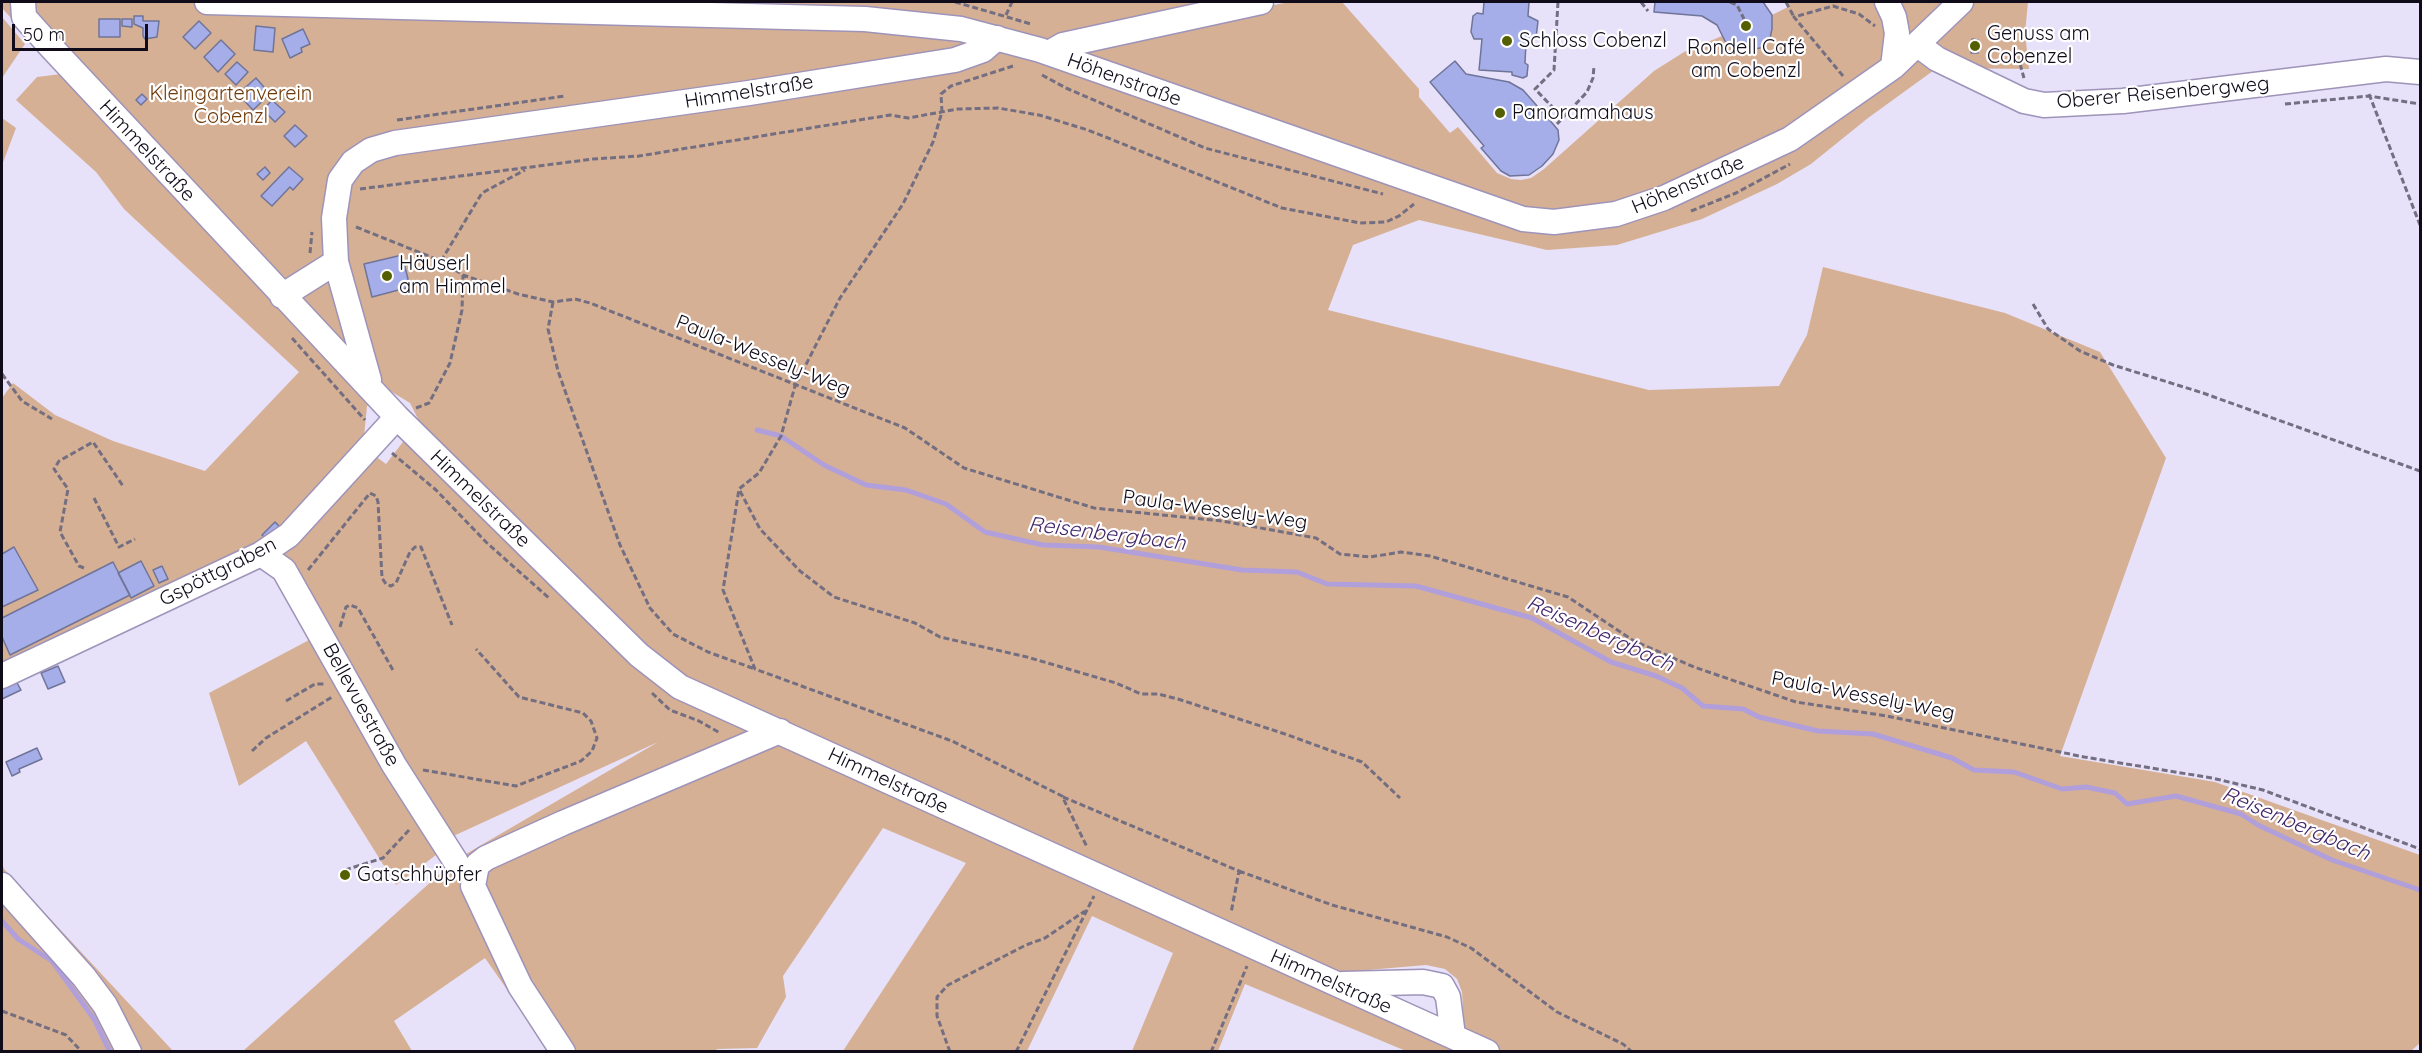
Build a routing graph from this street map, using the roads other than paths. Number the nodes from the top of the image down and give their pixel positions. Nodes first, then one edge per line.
1 (23, 2) edge
2 (207, 2) edge
3 (1261, 2) edge
4 (1887, 2) edge
5 (1961, 2) edge
6 (997, 38) junction
7 (1918, 45) junction
8 (1044, 63) junction
9 (1893, 68) junction
10 (2421, 72) edge
11 (336, 262) junction
12 (282, 296) junction
13 (373, 390) junction
14 (397, 417) junction
15 (261, 554) junction
16 (2, 676) edge
17 (780, 731) junction
18 (473, 868) junction
19 (2, 885) edge
20 (1338, 984) junction
21 (1453, 1036) junction
22 (129, 1052) edge
23 (562, 1052) edge
24 (1486, 1052) edge

1 - 12 street, Himmelstraße
2 - 6 street, Höhenstraße
3 - 8 street
4 - 9 street
5 - 7 street, Höhenstraße
6 - 8 street, Höhenstraße
6 - 11 street, Himmelstraße
7 - 9 street, Höhenstraße
7 - 10 street, Oberer Reisenbergweg
8 - 9 street, Höhenstraße
11 - 12 street
11 - 13 street, Himmelstraße
12 - 13 street, Himmelstraße
13 - 14 street, Himmelstraße
14 - 15 street, Gspöttgraben
14 - 17 street, Himmelstraße
15 - 16 street, Gspöttgraben
15 - 18 street, Bellevuestraße
17 - 18 street
17 - 20 street, Himmelstraße
18 - 23 street, Bellevuestraße
19 - 22 street
20 - 21 street, Himmelstraße
20 - 21 street
21 - 24 street, Himmelstraße

